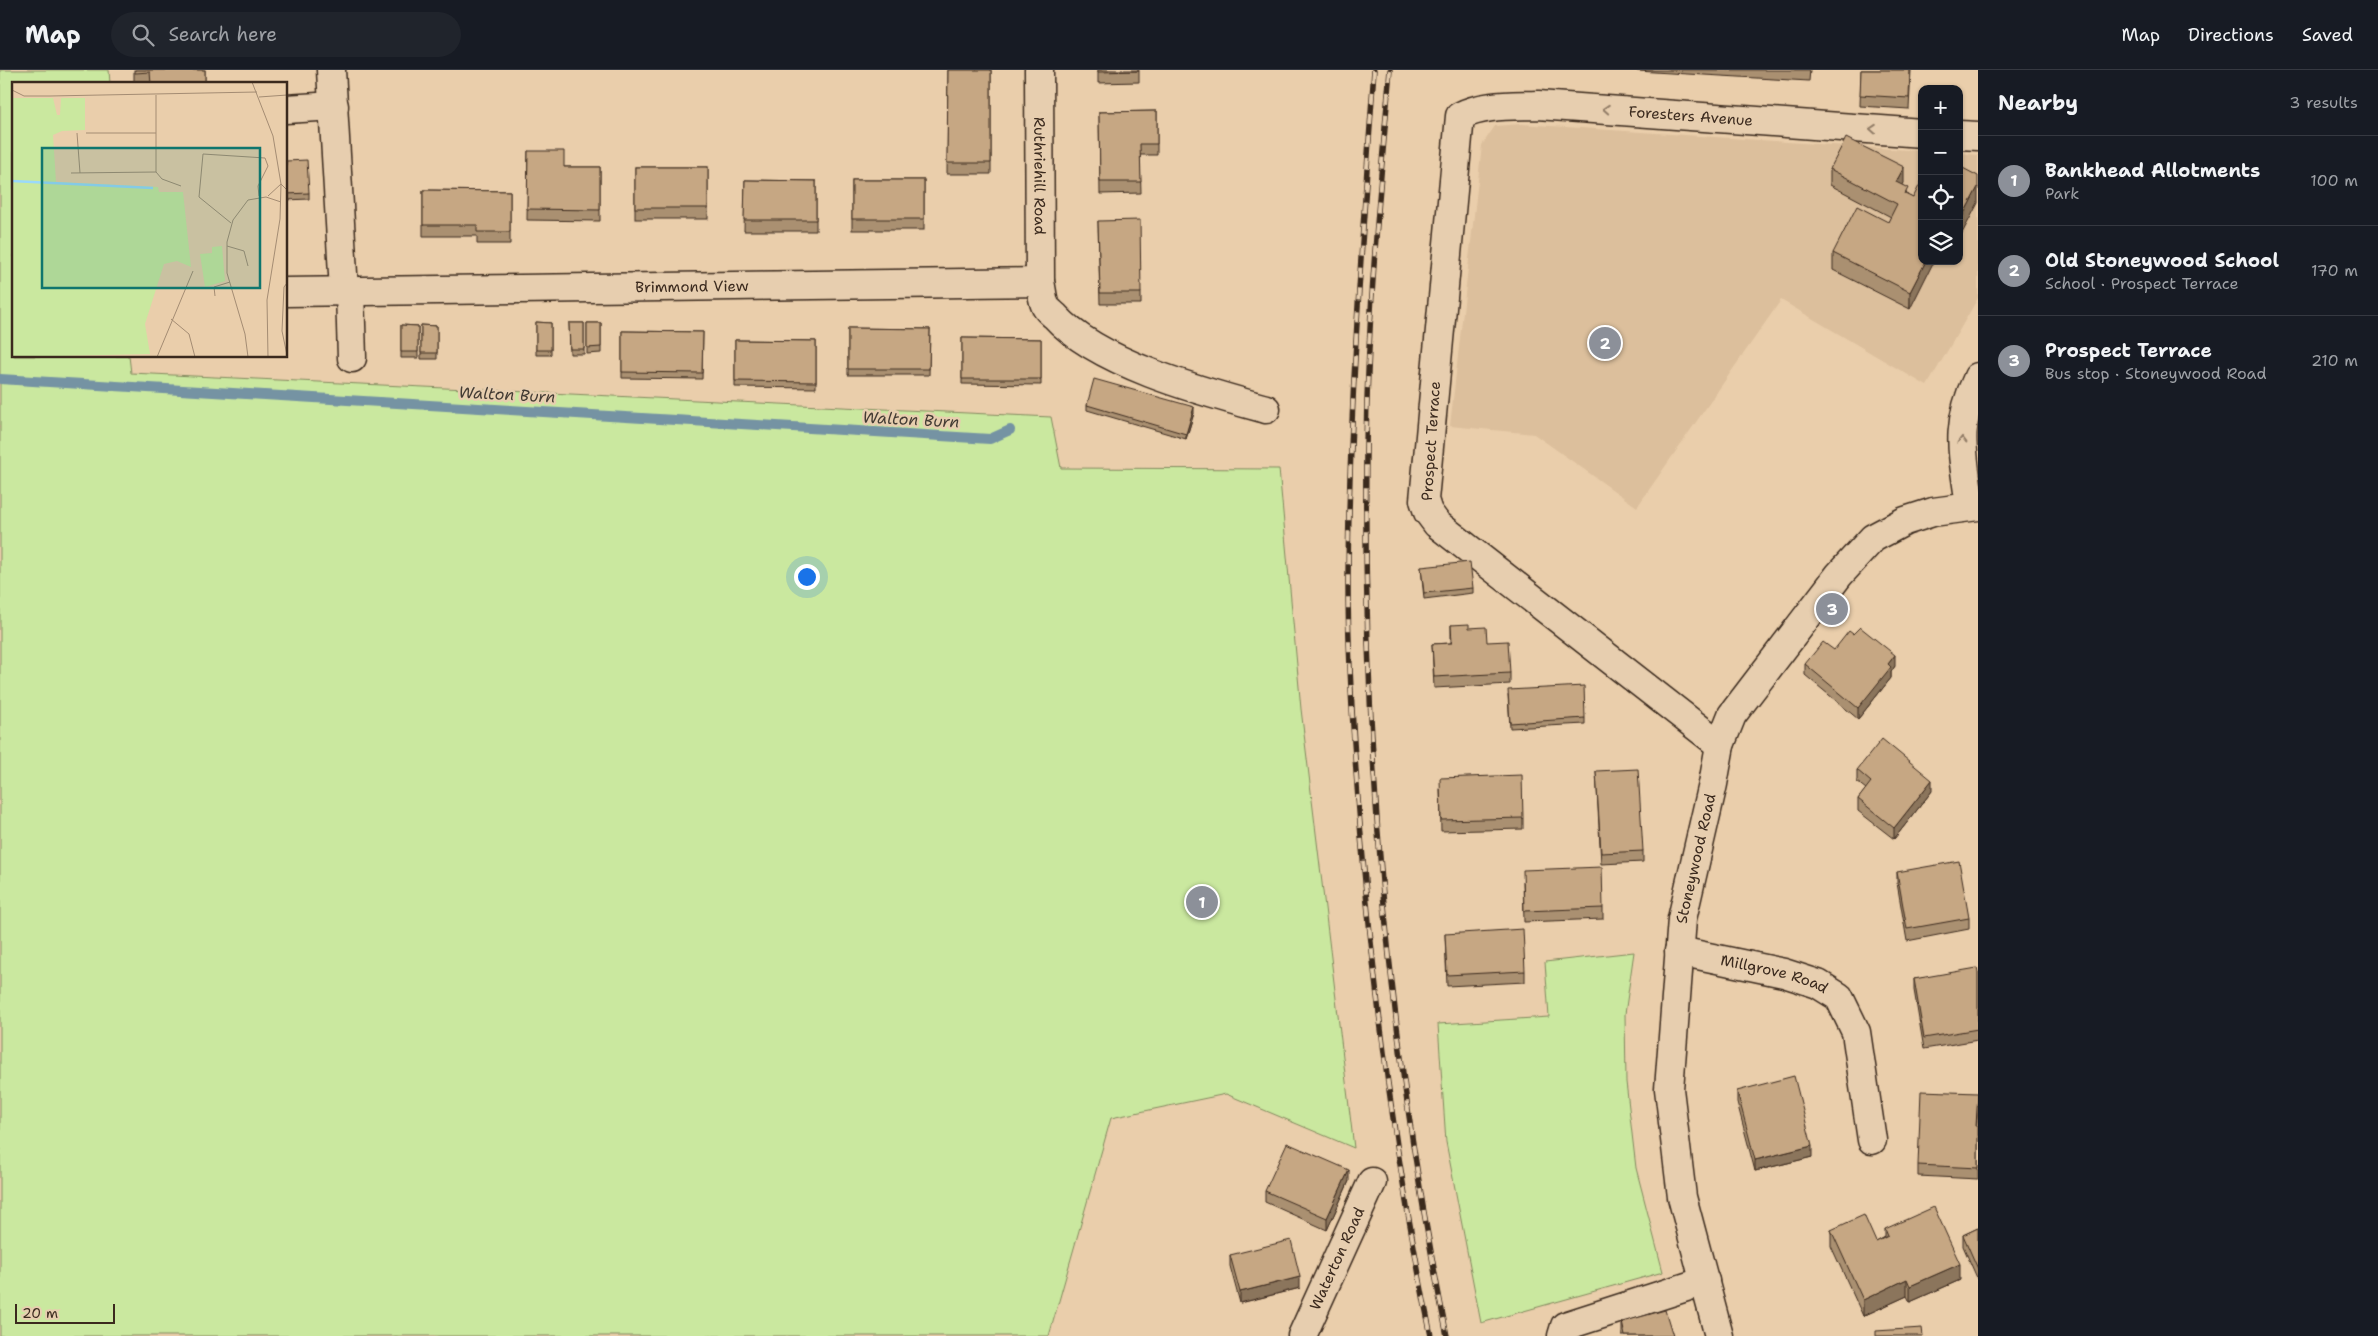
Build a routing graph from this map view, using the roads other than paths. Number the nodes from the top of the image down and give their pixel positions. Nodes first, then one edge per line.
1 (331, 70) edge
2 (1040, 70) edge
3 (334, 106) junction
4 (288, 109) edge
5 (1460, 116) joint
6 (1918, 133) edge
7 (1963, 134) edge
8 (1978, 136) edge
9 (1040, 282) junction
10 (347, 291) junction
11 (288, 292) edge
12 (352, 358) dead end
13 (1978, 377) edge
14 (1266, 409) dead end
15 (1974, 506) edge
16 (1720, 746) junction
17 (1679, 951) junction
18 (1872, 1140) dead end
19 (1372, 1182) dead end
20 (1705, 1281) junction
21 (1302, 1336) edge
22 (1562, 1336) edge
23 (1719, 1336) edge

1 - 3 street
2 - 9 street, Ruthriehill Road
3 - 4 street
3 - 10 street
6 -> 5 street, Foresters Avenue
5 - 16 street, Prospect Terrace
7 - 8 street
9 - 10 street, Brimmond View
9 - 14 street, Ruthriehill Road
10 - 11 street, Brimmond View
10 - 12 street
15 -> 13 street
15 - 16 street, Stoneywood Road
16 - 17 street, Stoneywood Road
17 - 18 street, Millgrove Road
17 - 20 street, Stoneywood Road
19 - 21 street, Waterton Road
20 - 22 street
20 - 23 street, Stoneywood Road

